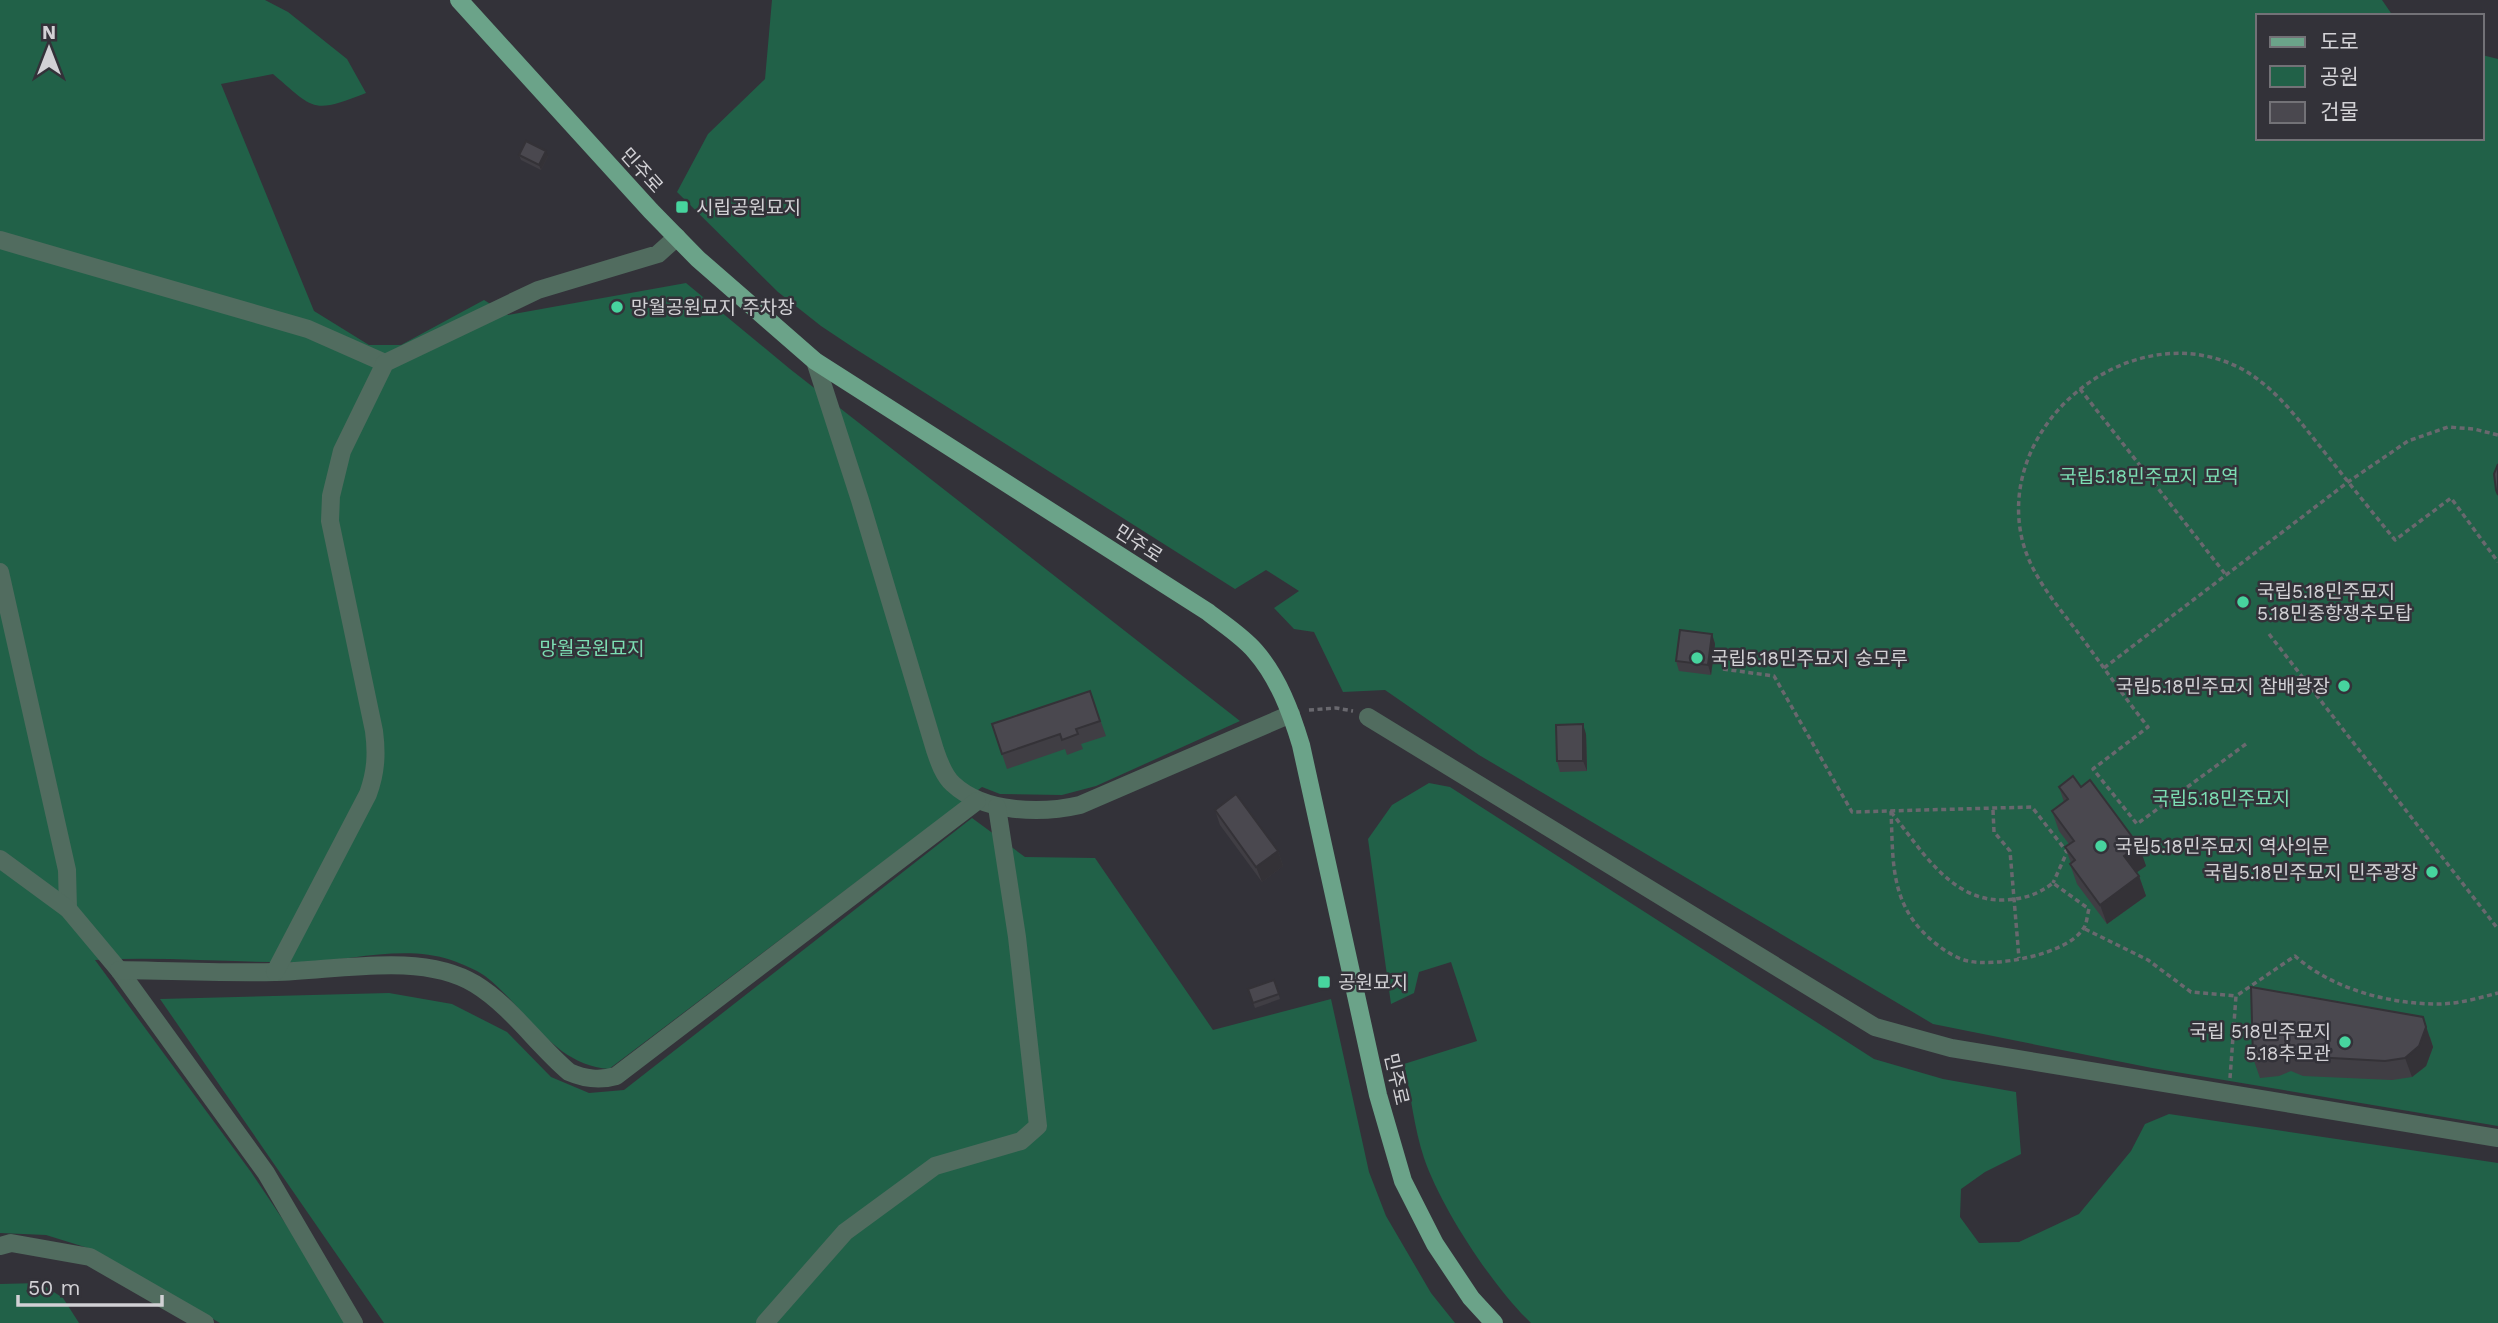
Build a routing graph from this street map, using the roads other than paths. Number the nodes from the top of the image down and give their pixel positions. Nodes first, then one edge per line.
1 (459, 0) edge
2 (677, 237) junction
3 (0, 240) edge
4 (815, 361) junction
5 (385, 363) junction
6 (0, 572) edge
7 (1292, 714) junction
8 (1368, 717) road end
9 (977, 801) junction
10 (997, 807) junction
11 (0, 859) edge
12 (68, 909) junction
13 (120, 970) junction
14 (275, 972) junction
15 (2498, 1138) edge
16 (0, 1246) edge
17 (205, 1323) edge
18 (354, 1323) edge
19 (765, 1323) edge
20 (1494, 1323) edge

1 - 2 main road, 민주로
2 - 4 main road, 민주로
2 - 5 lane
3 - 5 lane
4 - 7 main road, 민주로
4 - 9 lane
5 - 14 lane
6 - 12 lane
7 - 10 lane
7 - 20 main road, 민주로
8 - 15 lane
9 - 10 lane
9 - 14 lane
10 - 19 lane
11 - 12 lane
12 - 13 lane
13 - 14 lane
13 - 18 lane
16 - 17 lane

